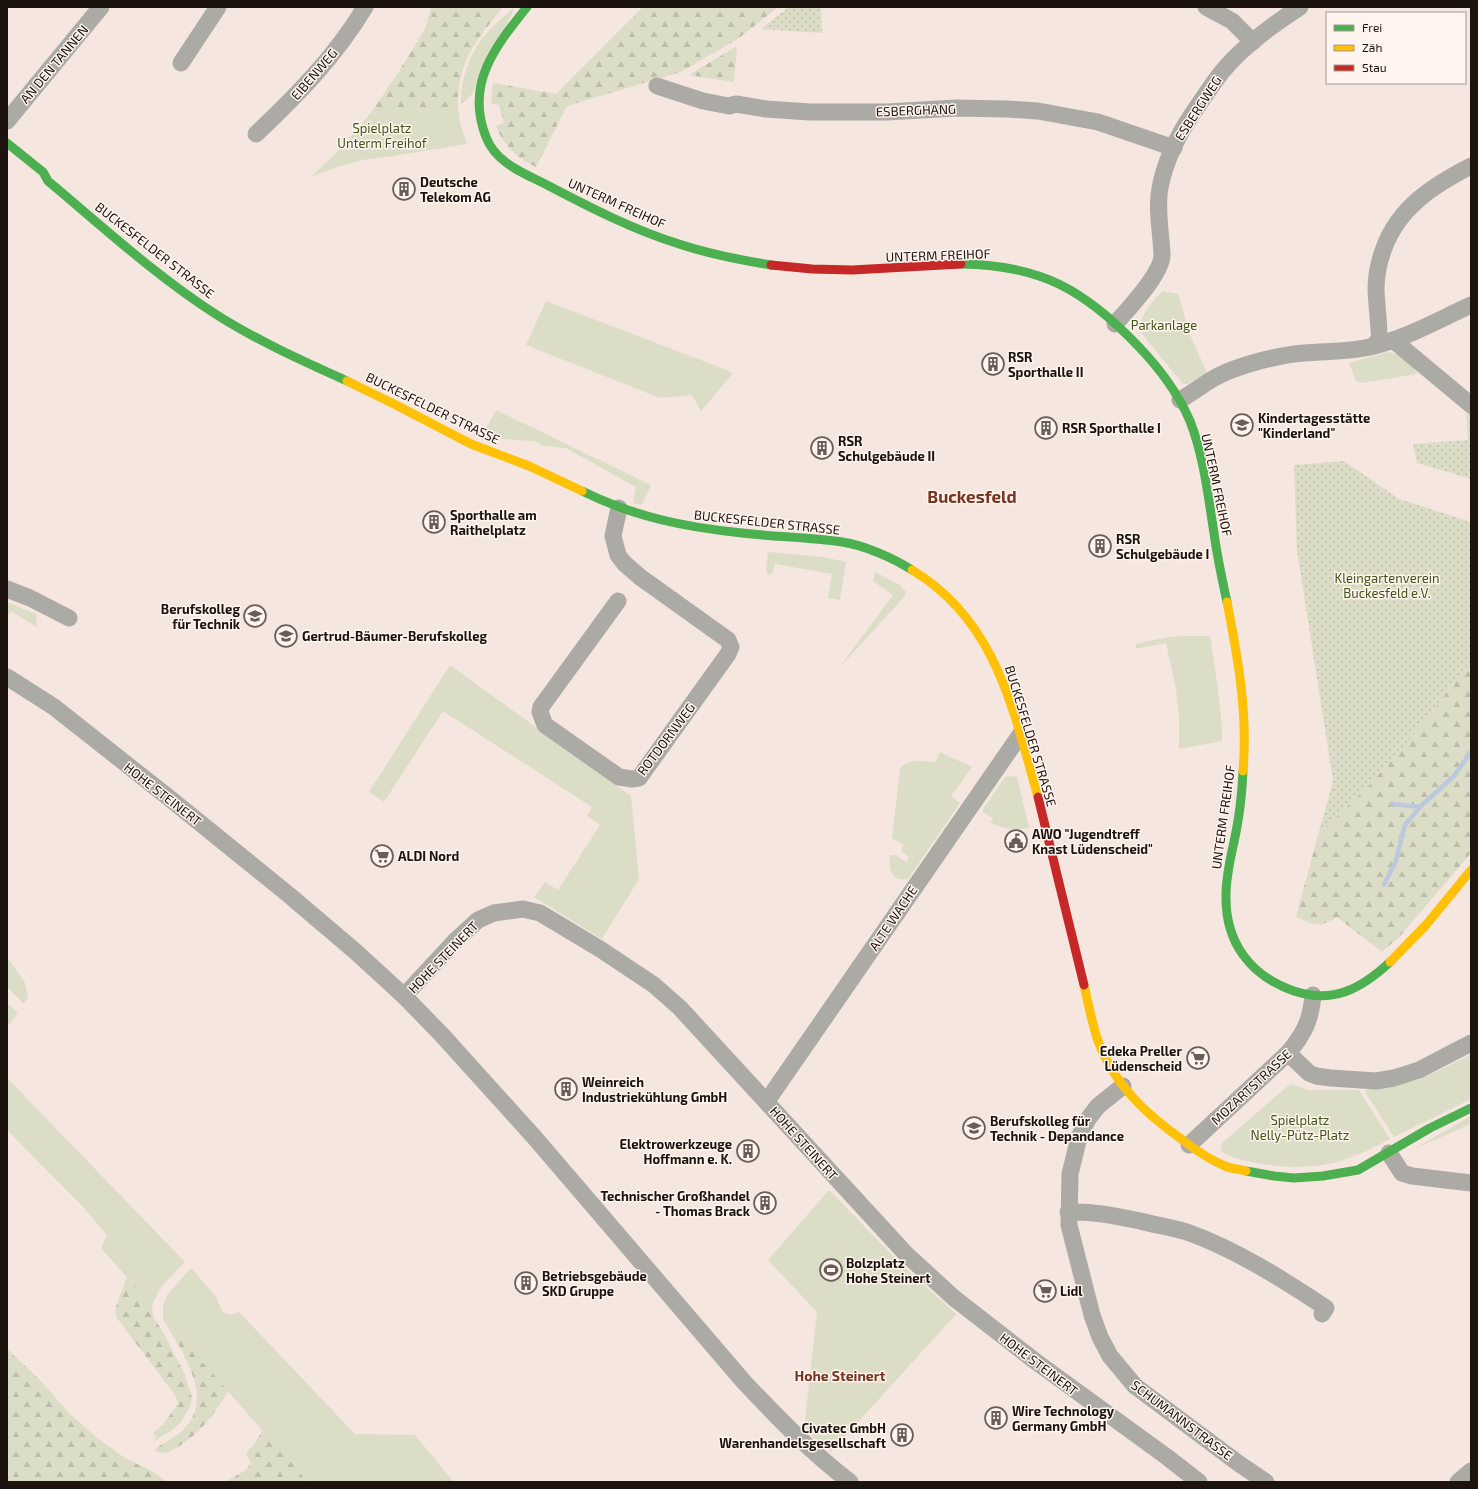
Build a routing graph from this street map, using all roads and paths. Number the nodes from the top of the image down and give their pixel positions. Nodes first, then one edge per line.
1 (102, 7) edge
2 (218, 7) edge
3 (365, 7) edge
4 (527, 7) edge
5 (1206, 7) edge
6 (1300, 7) edge
7 (1253, 42) junction
8 (181, 63) dead end
9 (657, 86) dead end
10 (7, 121) edge
11 (256, 134) dead end
12 (7, 143) edge
13 (1174, 148) junction
14 (1471, 166) edge
15 (1471, 305) edge
16 (1115, 324) junction
17 (1384, 342) junction
18 (1180, 400) junction
19 (1471, 405) edge
20 (619, 508) junction
21 (7, 589) edge
22 (618, 601) dead end
23 (69, 618) dead end
24 (7, 677) edge
25 (1020, 735) junction
26 (1471, 870) edge
27 (1313, 995) junction
28 (404, 996) junction
29 (1471, 1043) edge
30 (1288, 1053) junction
31 (1123, 1086) junction
32 (767, 1101) junction
33 (1471, 1108) edge
34 (1189, 1145) junction
35 (1389, 1152) junction
36 (1471, 1183) edge
37 (1068, 1212) junction
38 (1322, 1314) dead end
39 (1471, 1471) edge
40 (850, 1482) edge
41 (1200, 1482) edge
42 (1266, 1482) edge
43 (1458, 1482) edge

1 - 10 street, AN DEN TANNEN
2 - 8 street
3 - 11 street, EIBENWEG
4 - 16 street, UNTERM FREIHOF
5 - 7 street
6 - 7 street, ESBERGWEG
7 - 13 street, ESBERGWEG
9 - 13 street, ESBERGHANG
12 - 20 street, BUCKESFELDER STRASSE
13 - 16 street, ESBERGWEG
14 - 17 street
15 - 17 street
16 - 18 street, UNTERM FREIHOF
17 - 18 street
17 - 19 street
18 - 27 street, UNTERM FREIHOF
20 - 22 street, ROTDORNWEG
20 - 25 street, BUCKESFELDER STRASSE
21 - 23 street
24 - 28 street, HOHE STEINERT
25 - 31 street, BUCKESFELDER STRASSE
25 - 32 street, ALTE WACHE
26 - 27 street
27 - 30 street, MOZARTSTRASSE
28 - 32 street, HOHE STEINERT
28 - 40 street, HOHE STEINERT
29 - 30 street
30 - 34 street, MOZARTSTRASSE
31 - 34 street, BUCKESFELDER STRASSE
31 - 37 street, SCHUMANNSTRASSE
32 - 41 street, HOHE STEINERT
33 - 35 street, BUCKESFELDER STRASSE
34 - 35 street, BUCKESFELDER STRASSE
35 - 36 street
37 - 38 street
37 - 42 street, SCHUMANNSTRASSE
39 - 43 street

